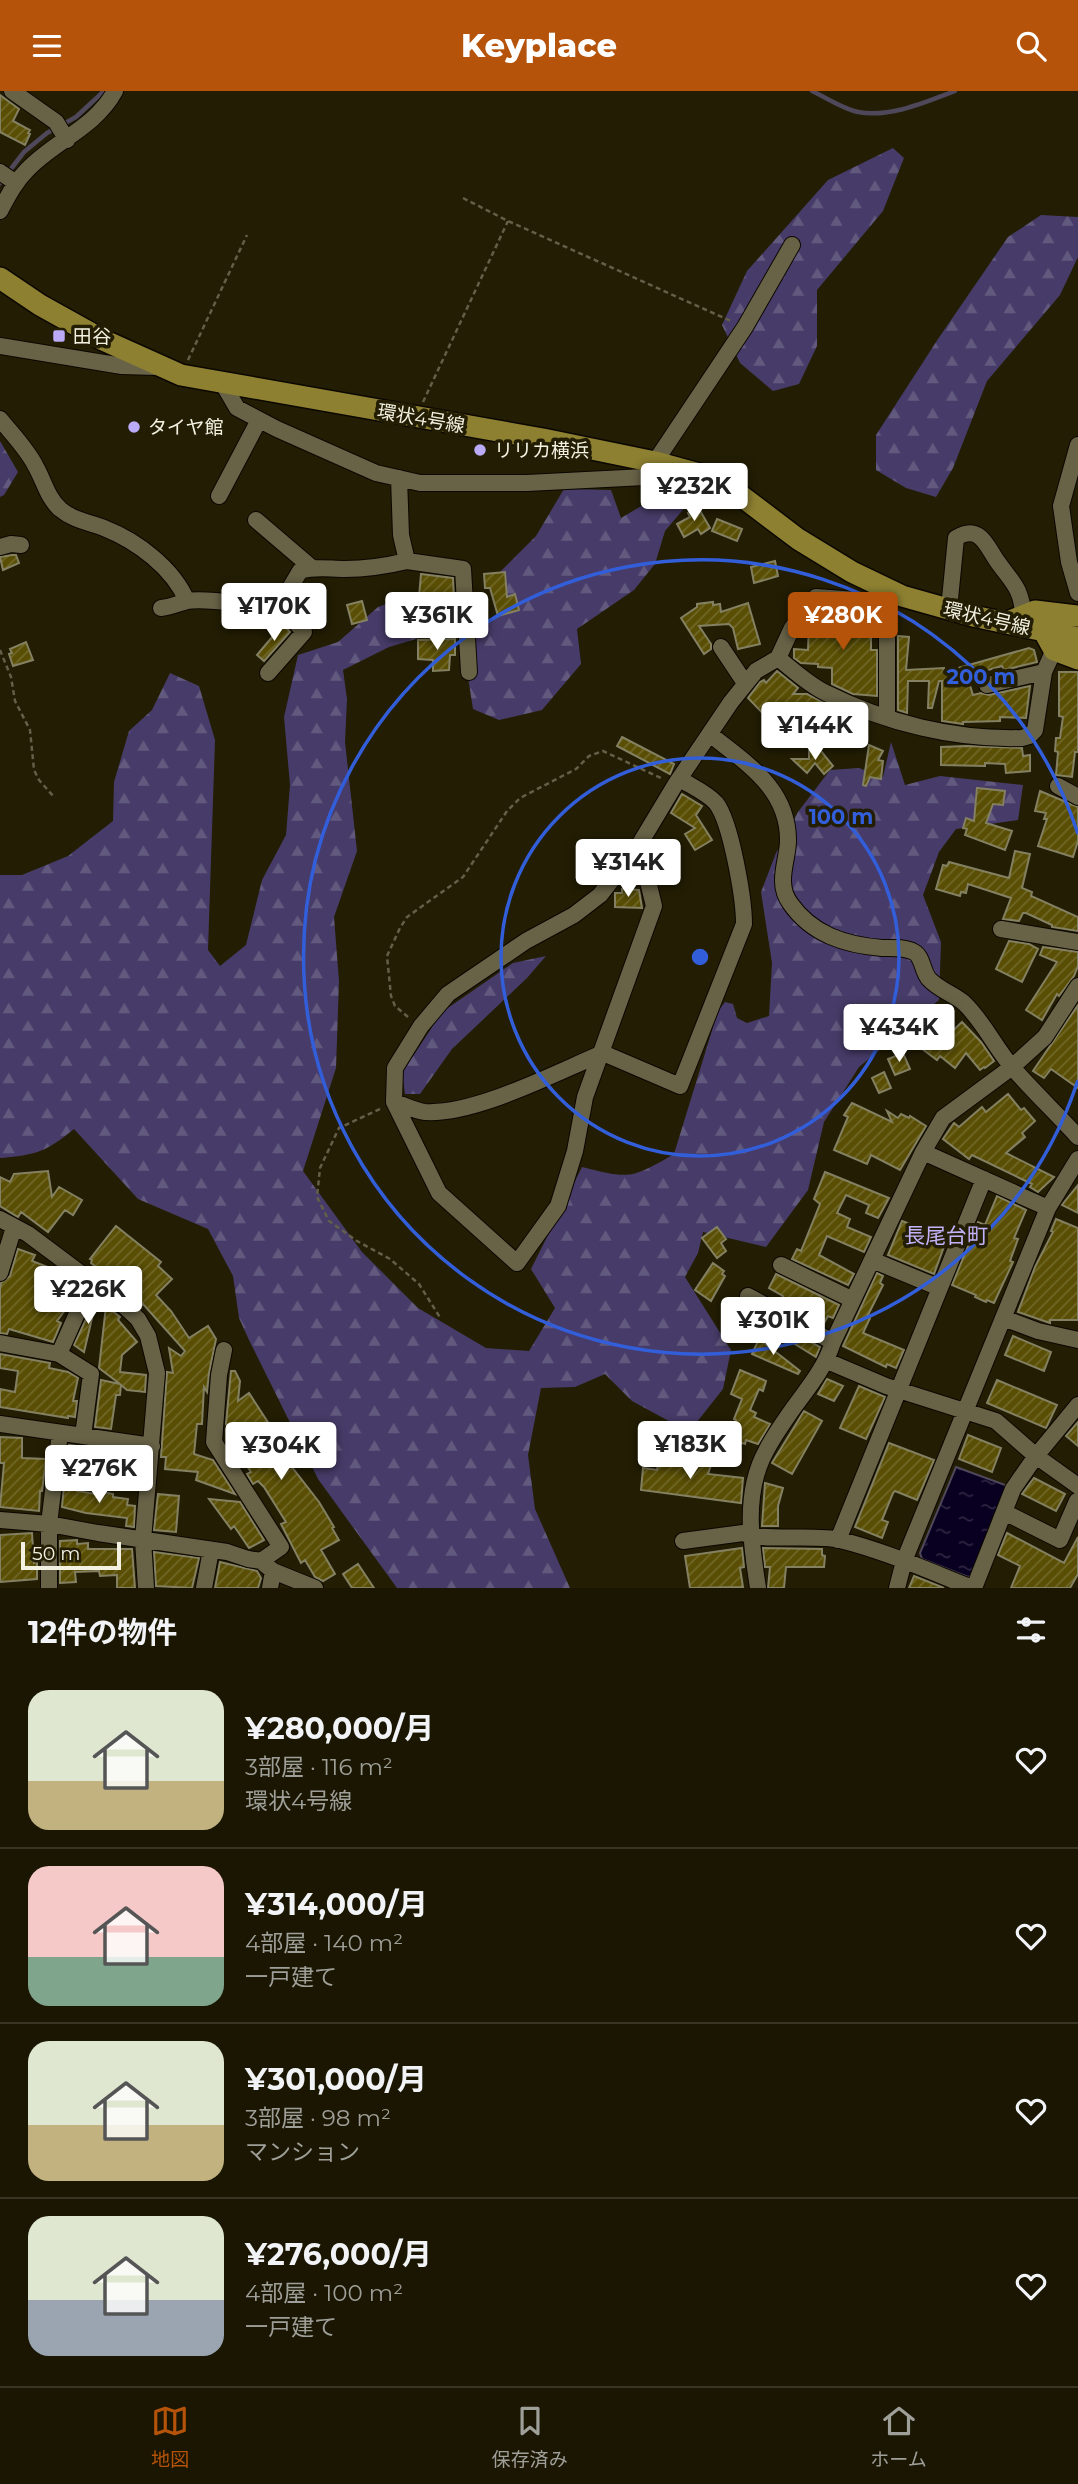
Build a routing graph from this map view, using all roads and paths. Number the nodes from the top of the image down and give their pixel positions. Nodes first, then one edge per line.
1 (12, 91) edge
2 (115, 91) edge
3 (61, 131) junction
4 (9, 178) edge
5 (463, 198) dead end
6 (0, 211) edge
7 (508, 221) junction
8 (247, 236) dead end
9 (792, 245) dead end
10 (0, 278) edge
11 (745, 327) junction
12 (0, 345) edge
13 (159, 367) junction
14 (181, 375) junction
15 (223, 384) junction
16 (416, 418) junction
17 (0, 419) edge
18 (259, 420) junction
19 (1078, 445) edge
20 (654, 462) junction
21 (399, 478) junction
22 (219, 496) dead end
23 (256, 520) dead end
24 (21, 545) dead end
25 (0, 547) edge
26 (407, 561) junction
27 (311, 567) junction
28 (1078, 593) edge
29 (187, 601) junction
30 (161, 608) dead end
31 (949, 609) junction
32 (284, 613) junction
33 (1014, 619) junction
34 (1043, 630) junction
35 (1076, 631) edge
36 (721, 647) dead end
37 (0, 650) edge
38 (1054, 650) junction
39 (778, 658) junction
40 (1078, 659) edge
41 (469, 672) dead end
42 (1044, 672) junction
43 (268, 674) dead end
44 (993, 679) dead end
45 (745, 683) junction
46 (887, 718) junction
47 (710, 734) junction
48 (678, 782) junction
49 (1058, 786) dead end
50 (54, 797) dead end
51 (1078, 797) edge
52 (639, 845) junction
53 (1001, 929) dead end
54 (1078, 942) edge
55 (1078, 986) edge
56 (421, 1026) junction
57 (603, 1053) junction
58 (1012, 1067) junction
59 (394, 1102) junction
60 (1078, 1137) edge
61 (923, 1152) junction
62 (1078, 1159) edge
63 (984, 1179) junction
64 (1048, 1208) junction
65 (7, 1223) edge
66 (872, 1260) junction
67 (781, 1265) dead end
68 (0, 1273) edge
69 (91, 1282) junction
70 (940, 1288) junction
71 (748, 1296) dead end
72 (853, 1300) junction
73 (1003, 1318) junction
74 (441, 1319) dead end
75 (1078, 1340) edge
76 (833, 1342) junction
77 (0, 1343) edge
78 (224, 1350) dead end
79 (59, 1354) junction
80 (827, 1361) junction
81 (899, 1389) junction
82 (964, 1412) junction
83 (1076, 1412) edge
84 (0, 1424) edge
85 (60, 1433) junction
86 (83, 1436) junction
87 (152, 1446) junction
88 (1036, 1456) junction
89 (1078, 1486) edge
90 (1077, 1501) edge
91 (1004, 1512) junction
92 (0, 1520) edge
93 (49, 1524) junction
94 (750, 1537) junction
95 (143, 1540) junction
96 (838, 1540) junction
97 (683, 1541) dead end
98 (211, 1550) junction
99 (904, 1561) junction
100 (267, 1566) junction
101 (49, 1588) edge
102 (146, 1588) edge
103 (204, 1588) edge
104 (270, 1588) edge
105 (315, 1588) edge
106 (758, 1588) edge
107 (897, 1588) edge
108 (973, 1588) edge

1 - 3 street
2 - 3 street
3 - 4 street
4 - 6 street
5 - 7 path
7 - 11 path
7 - 16 path
8 - 14 path
9 - 11 street
10 - 13 main road, 環状4号線
11 - 20 street
12 - 13 street
13 - 14 main road, 環状4号線
14 - 15 main road, 環状4号線
15 - 16 main road, 環状4号線
15 - 18 street
16 - 20 main road, 環状4号線
17 - 29 street
18 - 21 street
18 - 22 street
19 - 28 street
20 - 21 street
20 - 31 main road, 環状4号線
21 - 26 street
23 - 27 street
24 - 25 street
26 - 27 street
26 - 41 street
27 - 32 street
29 - 30 street
29 - 32 street
31 - 33 main road, 環状4号線
31 - 33 street
32 - 43 street
33 - 34 main road, 環状4号線
33 - 35 main road
34 - 35 main road, 環状4号線
34 - 38 main road
36 - 45 street
37 - 50 path
38 - 40 main road
38 - 42 street
39 - 45 street
39 - 46 street
39 - 46 street
42 - 44 street
42 - 46 street
45 - 47 street
47 - 48 street
47 - 58 street
48 - 52 street
48 - 56 path
48 - 57 street
49 - 51 street
52 - 56 street
52 - 57 street
53 - 54 street
55 - 58 street
56 - 59 street
57 - 59 street
57 - 59 street
58 - 60 street
58 - 61 street
59 - 74 path
61 - 63 street
61 - 66 street
62 - 64 street
63 - 64 street
63 - 70 street
64 - 73 street
65 - 68 street
65 - 69 street
66 - 70 street
66 - 72 street
67 - 72 street
69 - 79 street
69 - 87 street
70 - 81 street
71 - 76 street
72 - 76 street
73 - 75 street
73 - 82 street
76 - 80 street
77 - 79 street
78 - 100 street
79 - 86 street
80 - 81 street
80 - 94 street
81 - 82 street
81 - 96 street
82 - 88 street
82 - 99 street
83 - 88 street
84 - 85 street
85 - 86 street
85 - 93 street
86 - 87 street
87 - 95 street
88 - 89 street
88 - 91 street
90 - 91 street
91 - 108 street
92 - 93 street
93 - 95 street
93 - 101 street
94 - 96 street
94 - 97 street
94 - 106 street
95 - 98 street
95 - 102 street
96 - 99 street
98 - 100 street
98 - 103 street
99 - 107 street
99 - 108 street
100 - 104 street
100 - 105 street

